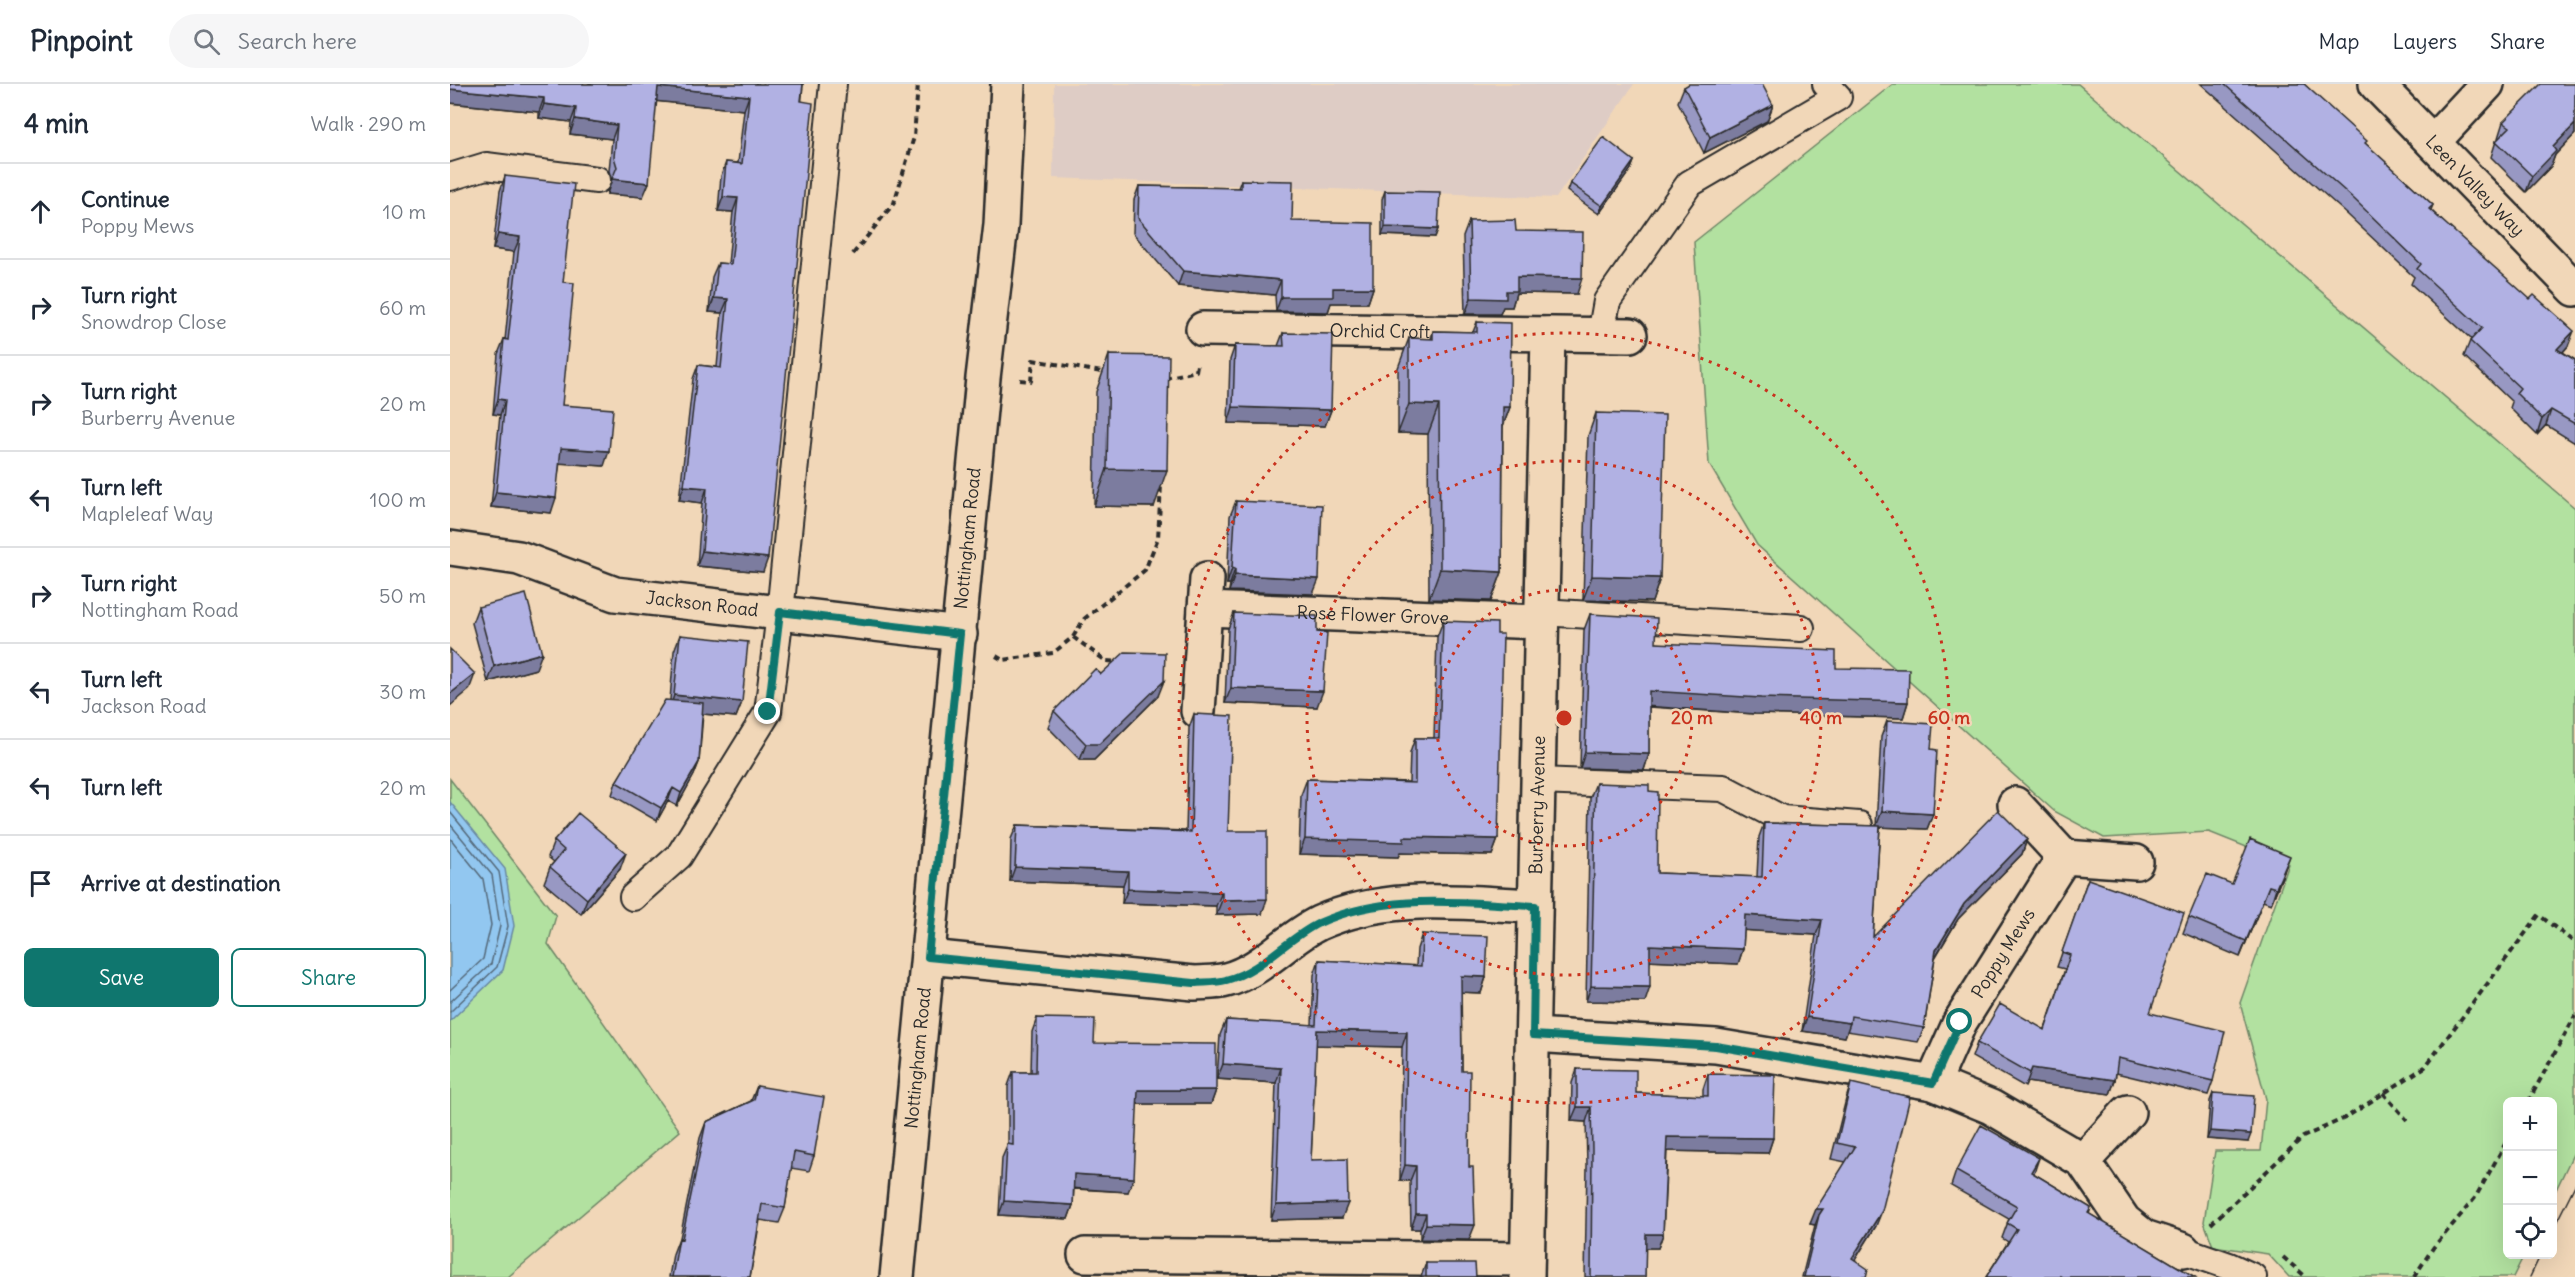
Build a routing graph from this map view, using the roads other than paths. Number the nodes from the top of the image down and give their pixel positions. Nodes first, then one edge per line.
1 (833, 84) edge
2 (1008, 84) edge
3 (1826, 84) edge
4 (2376, 84) edge
5 (2487, 84) edge
6 (2433, 142) junction
7 (450, 177) edge
8 (597, 180) dead end
9 (2575, 289) edge
10 (1203, 329) road end
11 (1548, 334) junction
12 (1616, 335) joint
13 (450, 539) edge
14 (780, 612) junction
15 (1542, 617) junction
16 (1801, 628) dead end
17 (960, 634) junction
18 (1198, 711) dead end
19 (1538, 781) junction
20 (2015, 804) dead end
21 (1860, 825) edge
22 (2064, 857) junction
23 (2136, 862) dead end
24 (633, 897) dead end
25 (1535, 906) junction
26 (928, 957) junction
27 (1533, 1035) junction
28 (1933, 1083) junction
29 (2128, 1112) dead end
30 (2083, 1161) junction
31 (2183, 1250) joint
32 (1085, 1255) dead end
33 (1527, 1268) edge
34 (897, 1277) edge
35 (2253, 1277) edge

1 - 14 lane
2 - 17 street, Nottingham Road
3 - 12 lane
4 - 6 street, Leen Valley Way
5 - 6 street
6 - 9 street, Leen Valley Way
7 - 8 lane
10 - 11 street, Orchid Croft
11 - 12 street, Orchid Croft
11 - 15 street, Burberry Avenue
13 - 14 street, Jackson Road
14 - 17 street, Jackson Road
14 - 24 lane
15 - 16 lane
15 - 18 street, Rose Flower Grove
15 - 19 street, Burberry Avenue
17 - 26 street, Nottingham Road
19 - 21 lane
19 - 25 street, Burberry Avenue
20 - 22 street
22 - 23 street
22 - 28 street, Poppy Mews
25 - 26 street
25 - 27 street, Burberry Avenue
26 - 34 street, Nottingham Road
27 - 28 street
27 - 33 street, Burberry Avenue
28 - 30 street
29 - 30 street
30 - 31 street
31 - 35 lane
32 - 33 street

